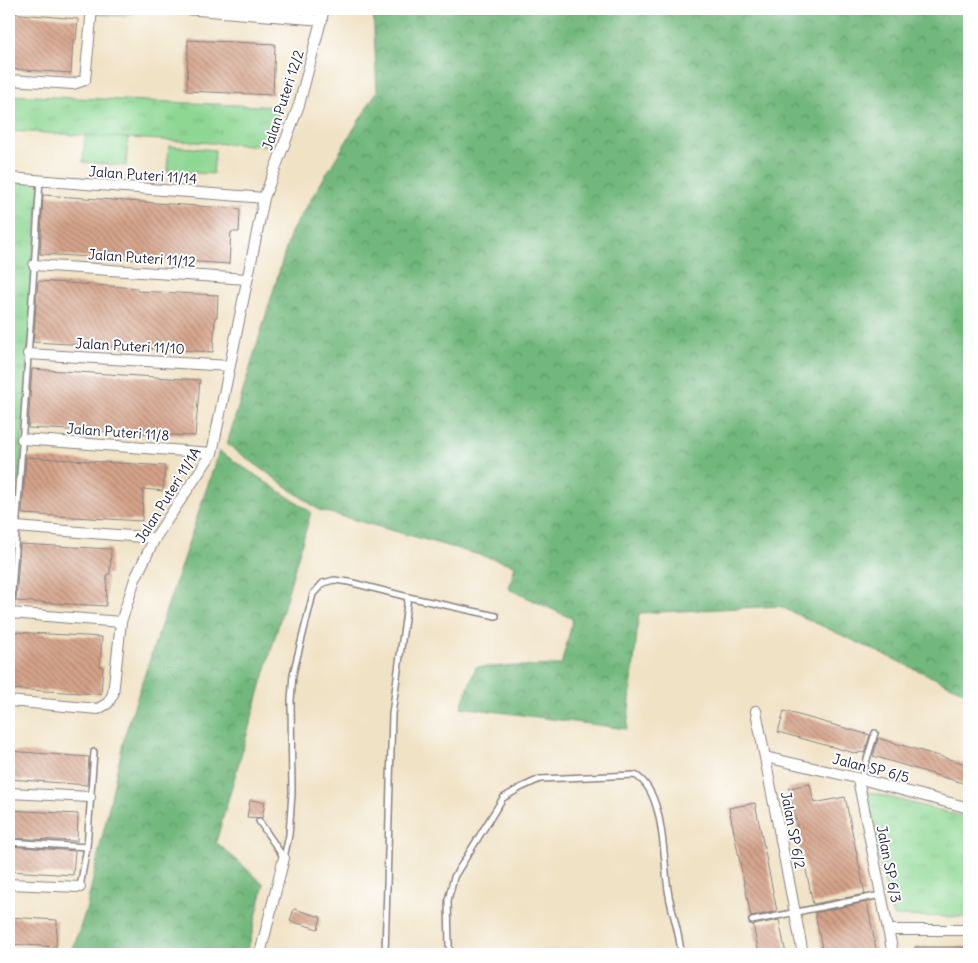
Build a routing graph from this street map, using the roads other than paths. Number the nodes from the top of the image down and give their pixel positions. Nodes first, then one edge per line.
1 (92, 9) edge
2 (185, 9) edge
3 (324, 9) edge
4 (322, 20) junction
5 (9, 80) edge
6 (14, 178) edge
7 (40, 180) junction
8 (264, 198) junction
9 (34, 265) junction
10 (247, 280) junction
11 (28, 354) junction
12 (230, 366) junction
13 (22, 439) junction
14 (212, 453) junction
15 (16, 528) junction
16 (155, 538) junction
17 (408, 597) junction
18 (10, 613) junction
19 (496, 616) dead end
20 (121, 622) junction
21 (9, 637) edge
22 (9, 701) edge
23 (756, 711) dead end
24 (875, 733) dead end
25 (94, 752) dead end
26 (765, 757) junction
27 (859, 779) junction
28 (9, 793) edge
29 (90, 797) junction
30 (969, 808) edge
31 (259, 822) dead end
32 (9, 842) edge
33 (87, 847) junction
34 (284, 858) junction
35 (9, 884) edge
36 (80, 887) joint
37 (881, 895) junction
38 (794, 912) junction
39 (752, 921) dead end
40 (888, 930) junction
41 (969, 930) edge
42 (260, 954) edge
43 (385, 954) edge
44 (450, 954) edge
45 (681, 954) edge
46 (803, 954) edge
47 (893, 954) edge

1 - 5 street
2 - 4 street
3 - 4 street, Jalan Puteri 12/2
4 - 8 street, Jalan Puteri 12/2
6 - 7 street, Jalan Puteri 11/14
7 - 8 street, Jalan Puteri 11/14
7 - 9 lane
8 - 10 street, Jalan Puteri 11/1A
9 - 10 street, Jalan Puteri 11/12
9 - 11 lane
10 - 12 street, Jalan Puteri 11/1A
11 - 12 street, Jalan Puteri 11/10
11 - 13 lane
12 - 14 street, Jalan Puteri 11/1A
13 - 14 street, Jalan Puteri 11/8
13 - 15 lane
14 - 16 street, Jalan Puteri 11/1A
15 - 16 street
15 - 18 lane
16 - 20 street, Jalan Puteri 11/1A
17 - 19 lane
17 - 34 lane
17 - 43 lane
18 - 20 street
18 - 21 lane
20 - 22 street, Jalan Puteri 11/1A
23 - 26 street, Jalan SP 6/2
24 - 27 lane
25 - 29 lane
26 - 27 street, Jalan SP 6/5
26 - 38 street, Jalan SP 6/2
27 - 30 street, Jalan SP 6/5
27 - 37 street, Jalan SP 6/3
28 - 29 street
29 - 33 lane
31 - 34 lane
32 - 33 lane
33 - 36 lane
34 - 42 street
35 - 36 street
37 - 38 lane
37 - 40 street, Jalan SP 6/3
38 - 39 lane
38 - 46 street, Jalan SP 6/2
40 - 41 street
40 - 47 street, Jalan SP 6/3
44 - 45 lane

